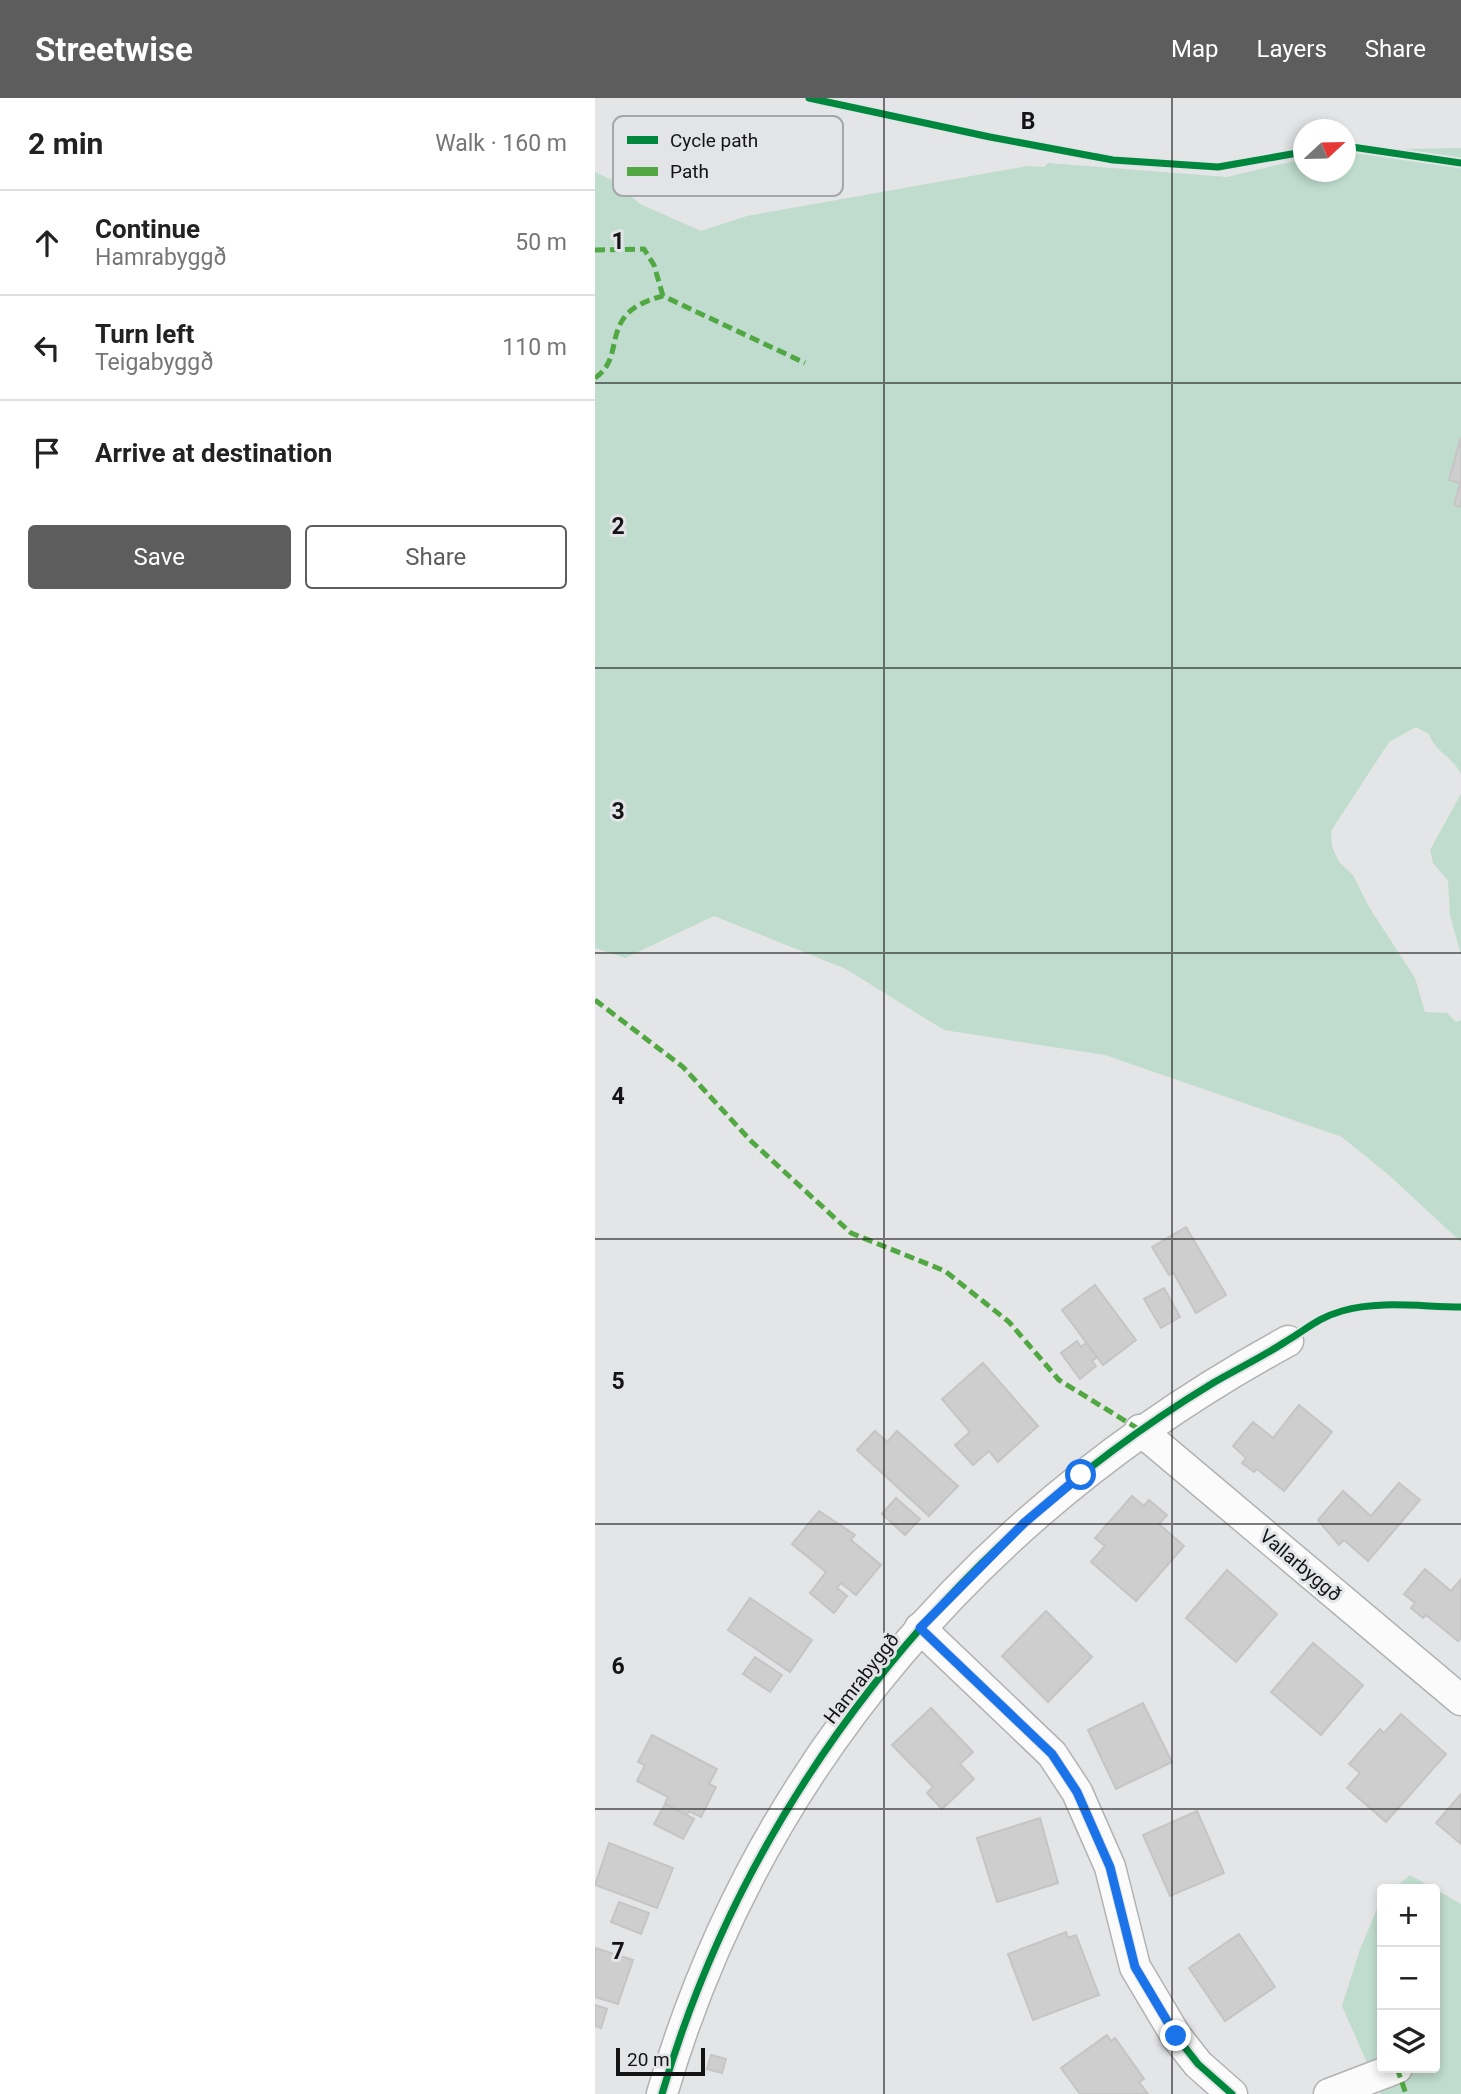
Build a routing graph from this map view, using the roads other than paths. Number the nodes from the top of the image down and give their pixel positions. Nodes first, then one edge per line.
1 (1288, 1341) dead end
2 (1140, 1430) junction
3 (920, 1628) junction
4 (1461, 1700) edge
5 (1384, 2073) edge
6 (662, 2094) edge
7 (1232, 2094) edge
8 (1329, 2094) edge

1 - 2 street, Hamrabyggð
2 - 3 street, Hamrabyggð
2 - 4 street, Vallarbyggð
3 - 6 street, Hamrabyggð
3 - 7 street
5 - 8 street

